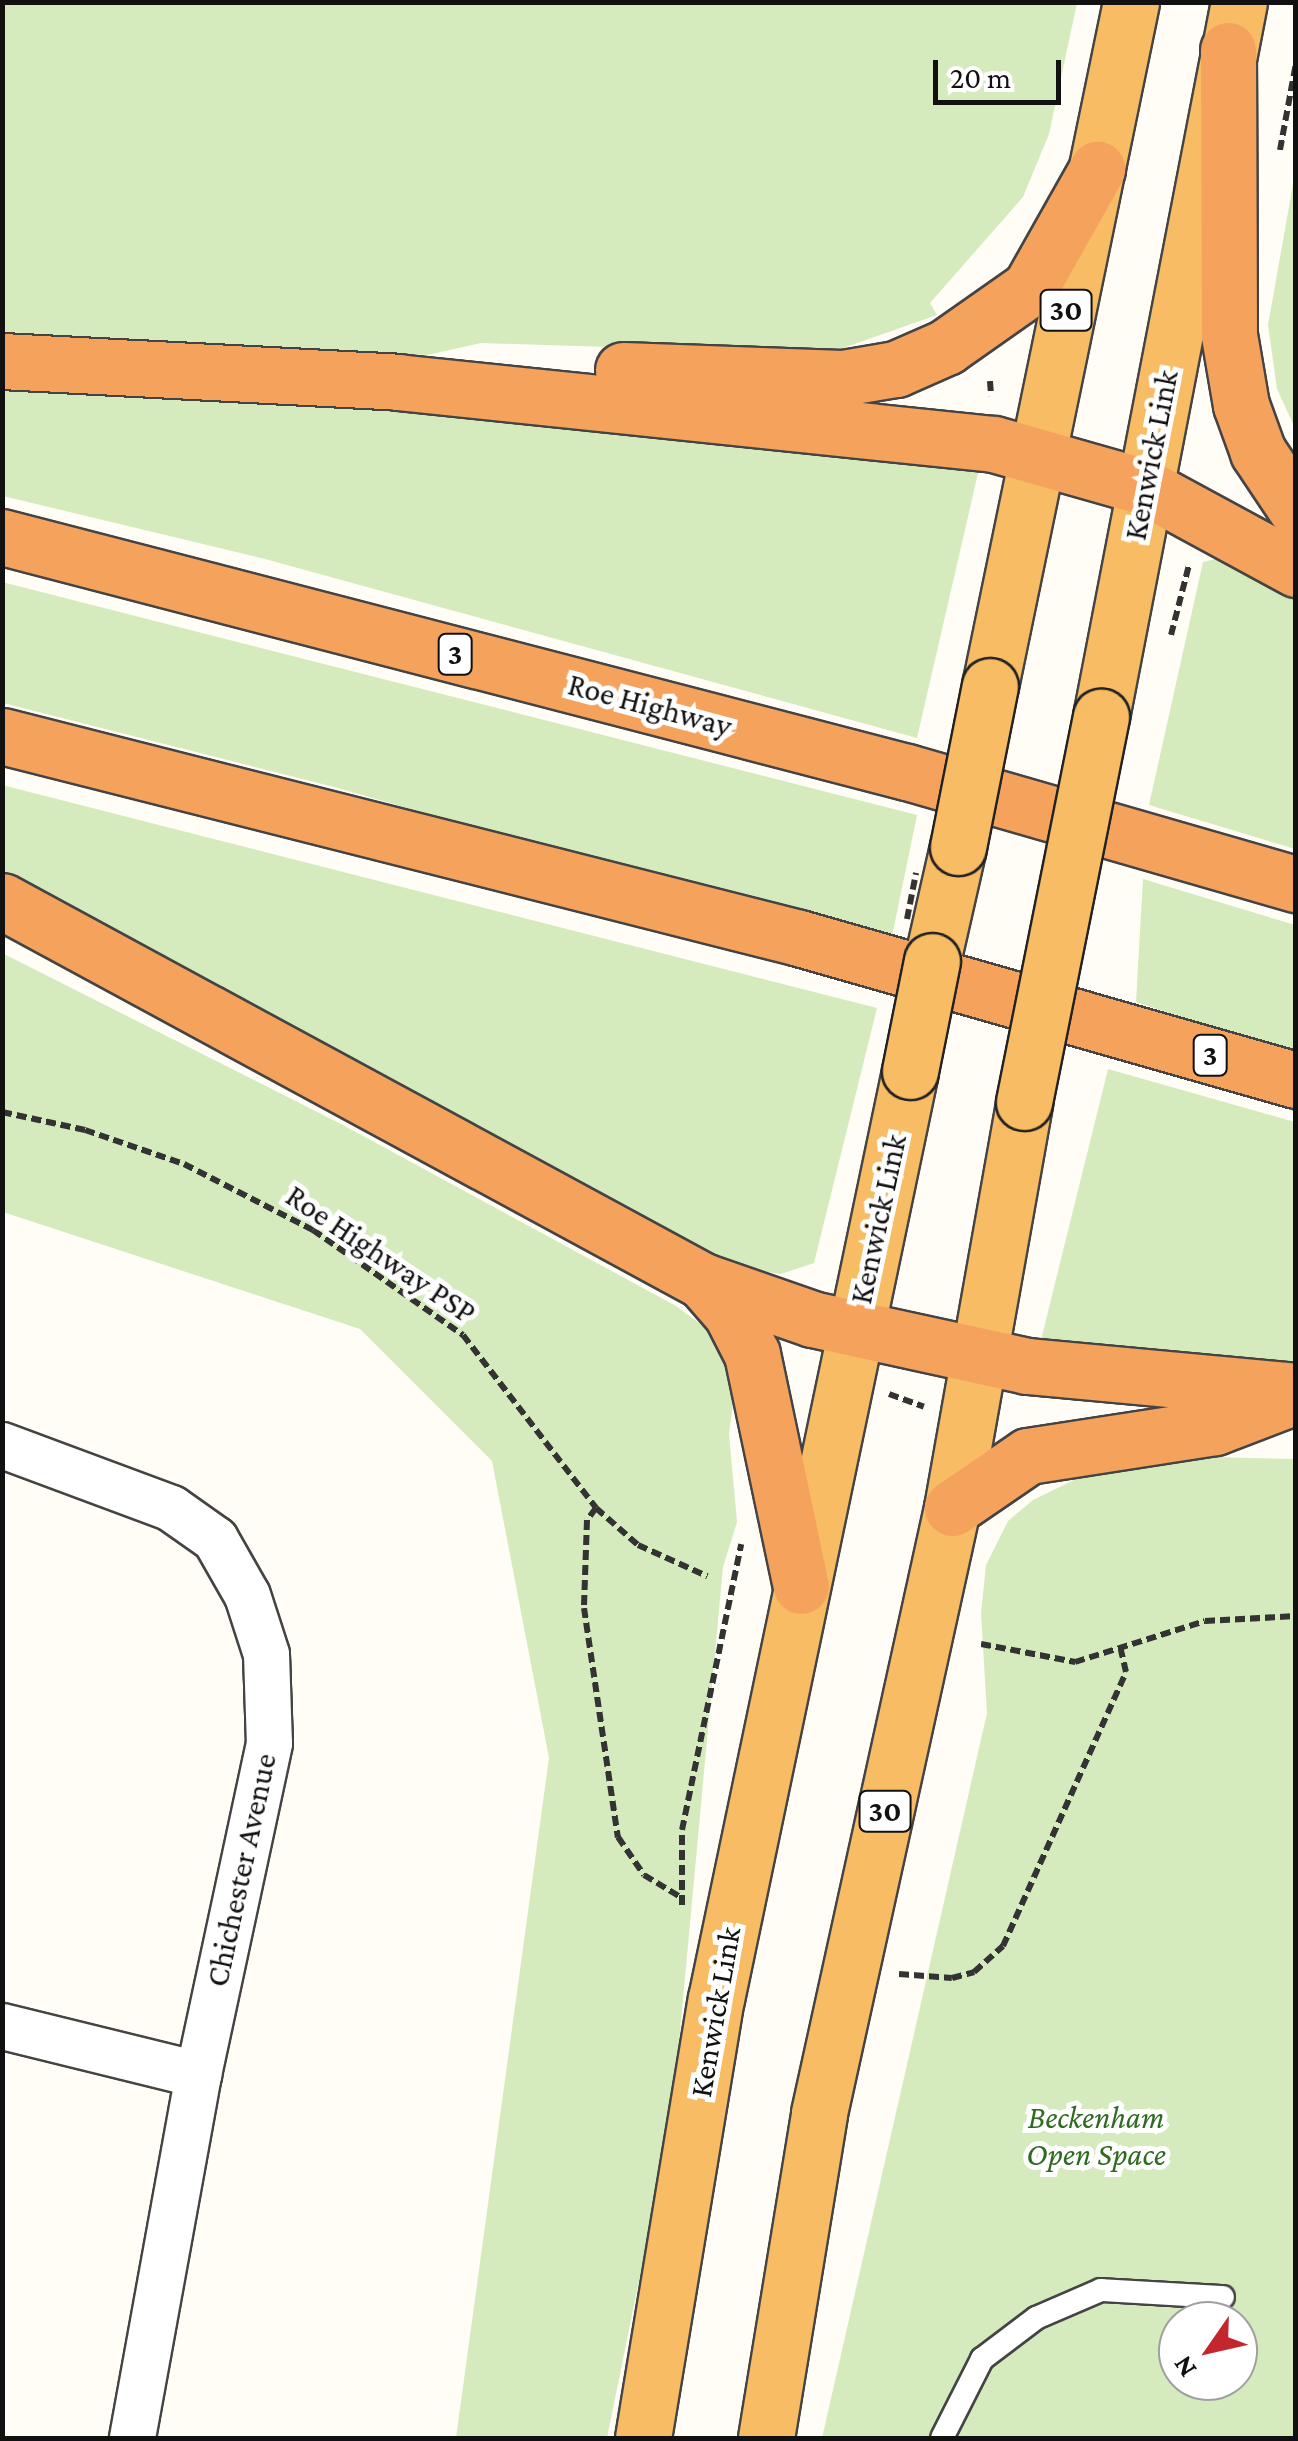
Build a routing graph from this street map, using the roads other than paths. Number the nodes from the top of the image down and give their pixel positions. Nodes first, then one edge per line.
1 (1131, 2) edge
2 (1235, 19) edge
3 (1097, 169) junction
4 (2, 361) edge
5 (397, 382) junction
6 (1038, 452) junction
7 (1145, 487) junction
8 (1296, 510) edge
9 (2, 536) edge
10 (1296, 569) edge
11 (2, 736) edge
12 (1296, 884) edge
13 (2, 901) edge
14 (1296, 1080) edge
15 (703, 1281) junction
16 (854, 1329) junction
17 (976, 1356) junction
18 (1296, 1394) edge
19 (2, 1444) edge
20 (952, 1508) junction
21 (801, 1586) junction
22 (2, 2026) edge
23 (198, 2074) junction
24 (1223, 2297) dead end
25 (132, 2438) edge
26 (642, 2438) edge
27 (766, 2438) edge
28 (942, 2438) edge

1 - 3 highway, Kenwick Link / 30
2 - 7 highway, Kenwick Link / 30
2 - 8 highway
3 - 5 highway
3 - 6 highway, Kenwick Link / 30
4 - 5 highway
5 - 6 highway
6 - 7 highway
6 - 16 highway, Kenwick Link / 30, bridge
7 - 10 highway
7 - 17 highway, Kenwick Link / 30, bridge
9 - 12 highway, Roe Highway / 3
11 - 14 highway, 3
13 - 15 highway
15 - 16 highway
15 - 21 highway
16 - 17 highway
16 - 21 highway, Kenwick Link / 30
17 - 18 highway
17 - 20 highway, Kenwick Link / 30
18 - 20 highway
19 - 23 street, Chichester Avenue
20 - 27 highway, Kenwick Link / 30
21 - 26 highway, Kenwick Link / 30
22 - 23 street
23 - 25 street, Chichester Avenue
24 - 28 lane

